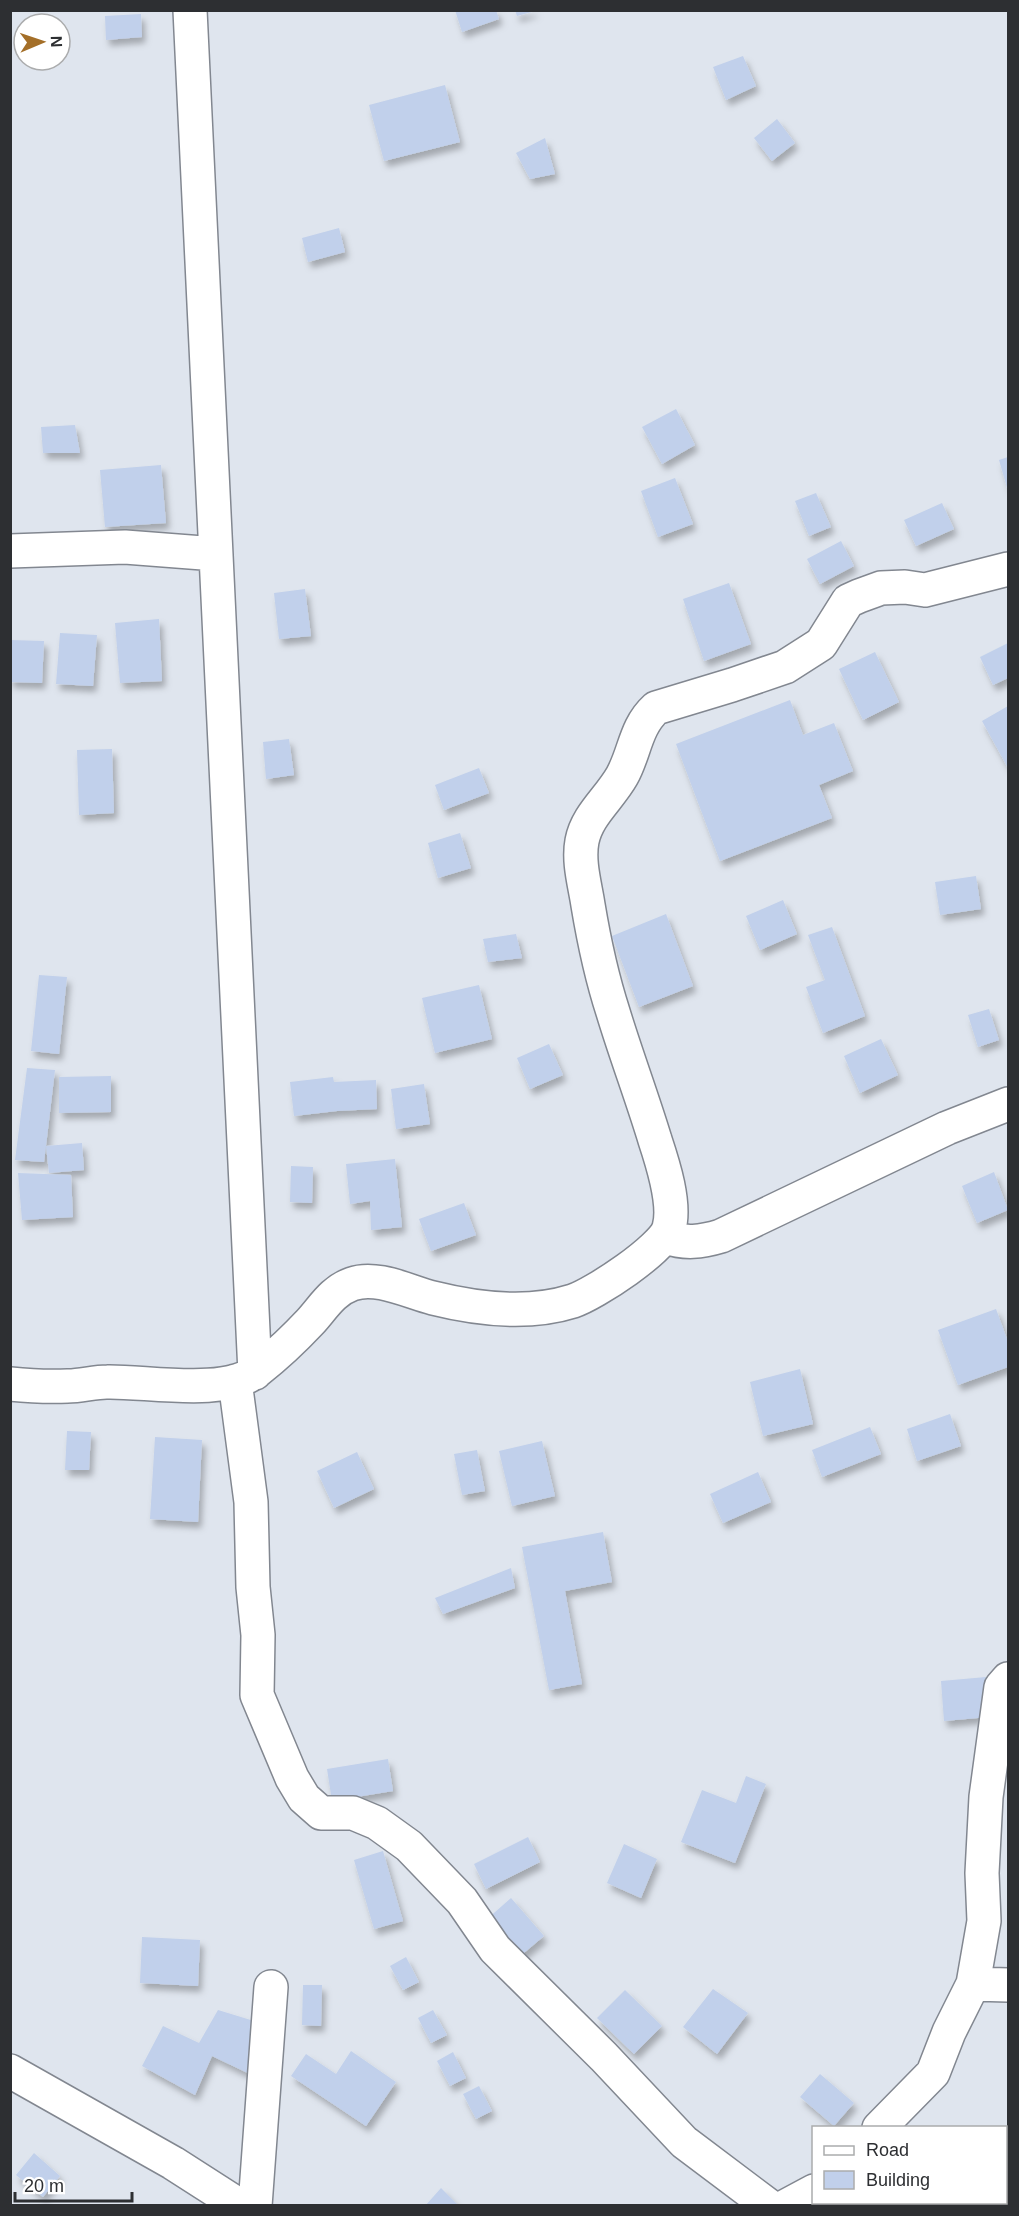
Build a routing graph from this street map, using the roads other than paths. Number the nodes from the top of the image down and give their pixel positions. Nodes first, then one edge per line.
1 (190, 10) edge
2 (10, 551) edge
3 (216, 554) junction
4 (1008, 569) edge
5 (1008, 1104) edge
6 (666, 1237) junction
7 (245, 1377) junction
8 (10, 1384) edge
9 (1008, 1679) edge
10 (973, 1983) junction
11 (1008, 1985) edge
12 (271, 1987) dead end
13 (10, 2070) edge
14 (880, 2126) edge
15 (812, 2192) edge
16 (735, 2196) edge
17 (240, 2205) edge
18 (255, 2205) edge
19 (769, 2205) edge
20 (786, 2205) edge

1 - 3 street
2 - 3 street
3 - 7 street
4 - 6 street
5 - 6 street
6 - 7 street
7 - 8 street
7 - 16 street
9 - 10 street
10 - 11 street
10 - 14 street
12 - 18 street
13 - 17 street
15 - 20 street
16 - 19 street

